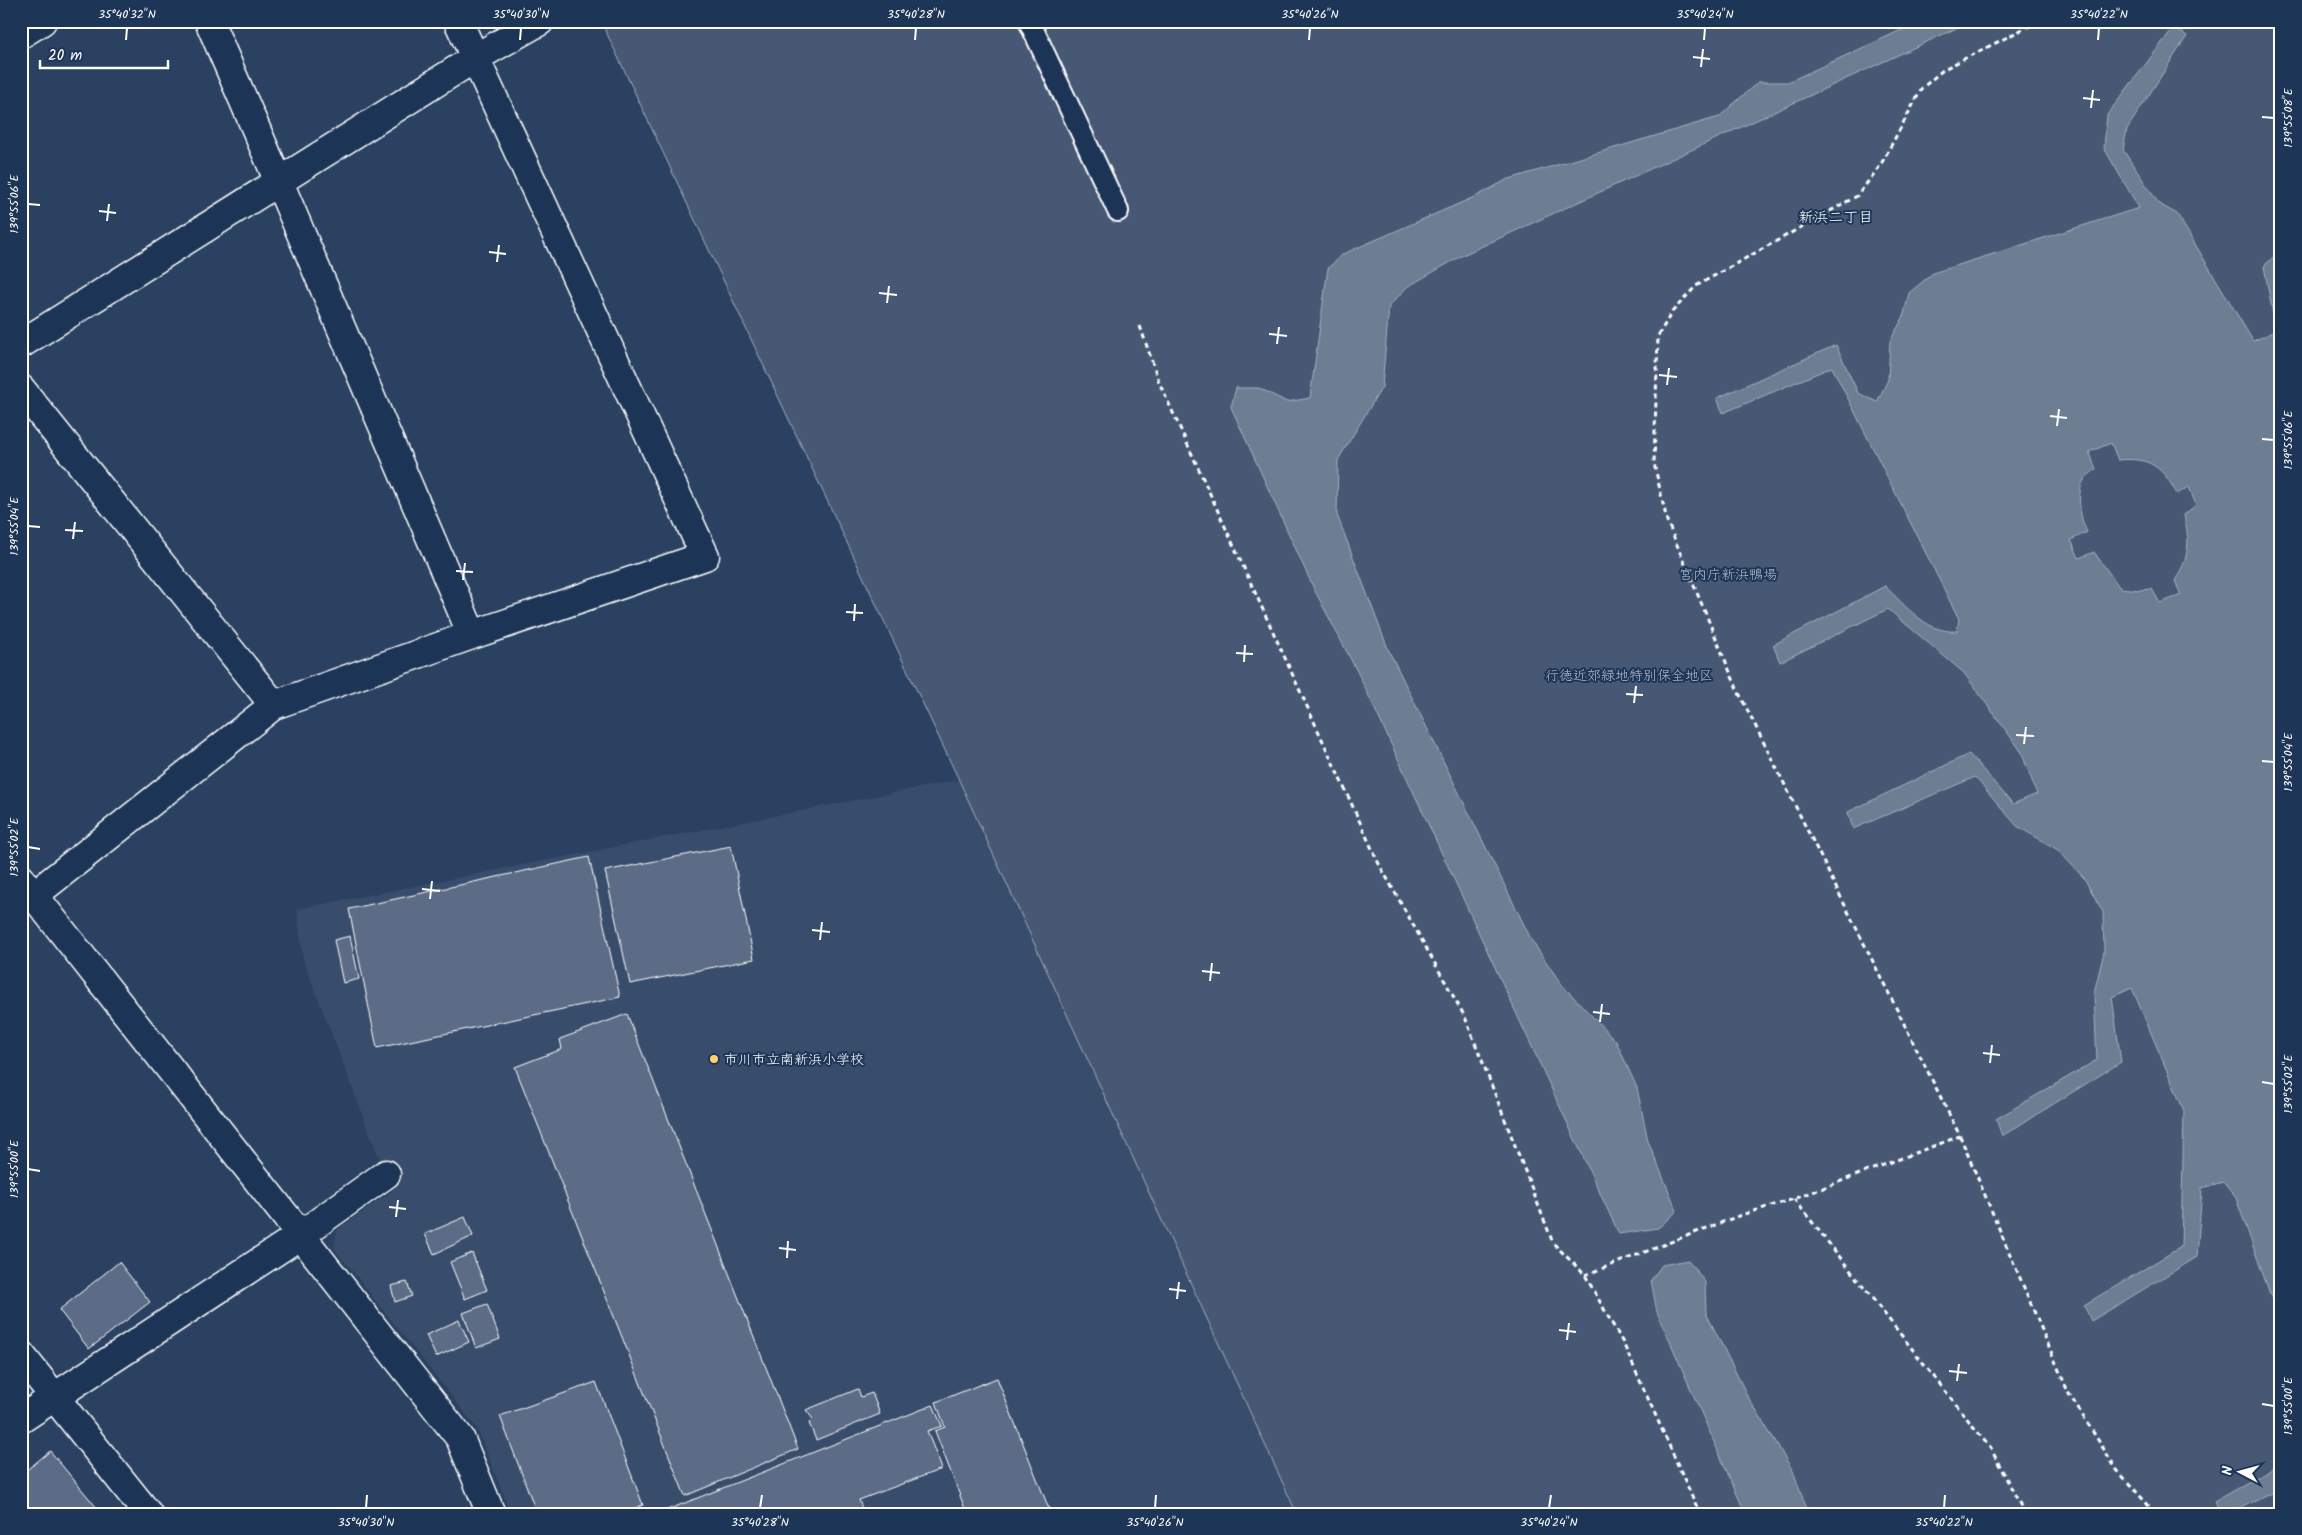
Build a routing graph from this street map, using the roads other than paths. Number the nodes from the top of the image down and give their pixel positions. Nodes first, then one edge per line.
1 (42, 21) edge
2 (209, 21) edge
3 (458, 21) edge
4 (540, 21) edge
5 (1029, 21) edge
6 (21, 34) edge
7 (475, 58) junction
8 (279, 182) junction
9 (1118, 211) dead end
10 (21, 344) edge
11 (21, 390) edge
12 (472, 635) junction
13 (274, 705) junction
14 (28, 887) edge
15 (386, 1174) dead end
16 (302, 1234) junction
17 (21, 1355) edge
18 (54, 1396) junction
19 (21, 1418) edge
20 (148, 1514) edge
21 (491, 1514) edge

1 - 6 street
2 - 8 street
3 - 7 street
4 - 7 street
5 - 9 lane
7 - 8 street
7 - 12 street
8 - 10 street
8 - 12 street
11 - 13 street
12 - 13 street
13 - 14 street
14 - 16 street
15 - 16 street
16 - 18 street
16 - 21 street
17 - 18 street
18 - 19 street
18 - 20 street

